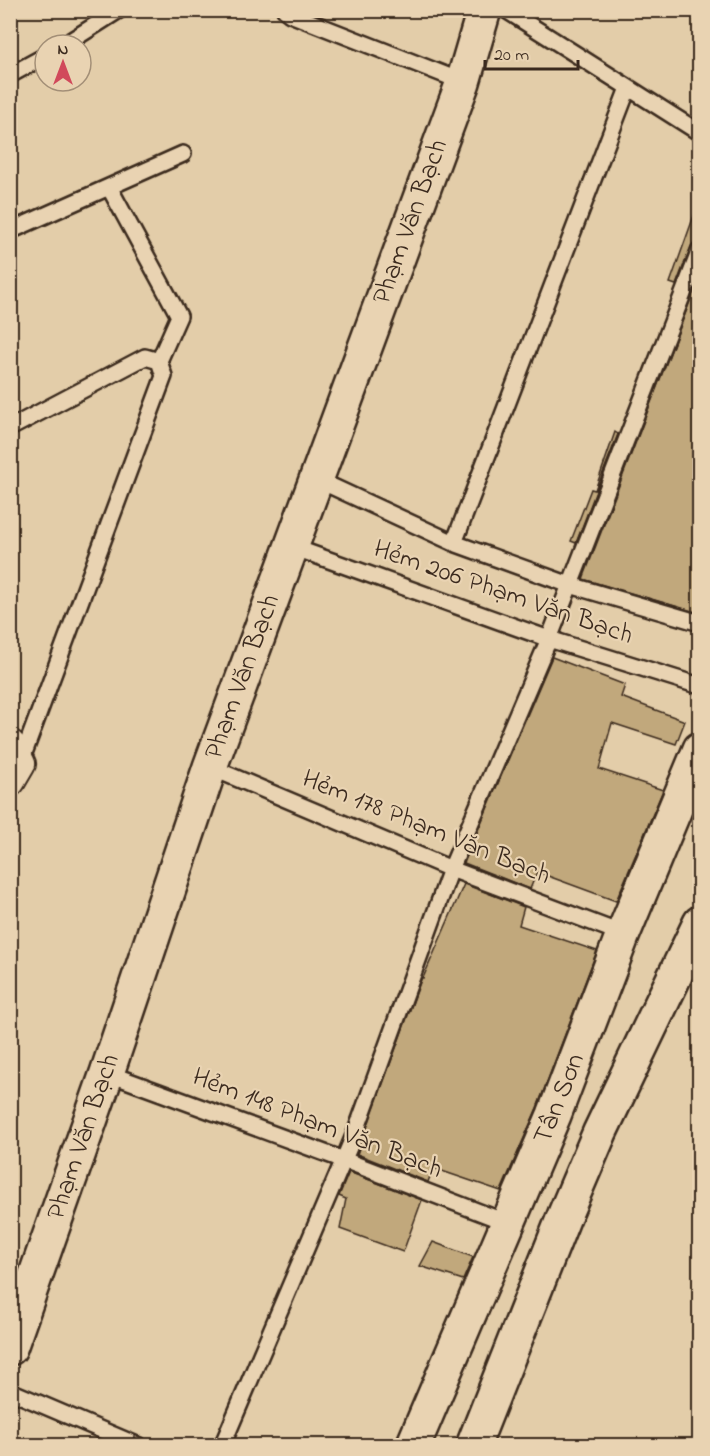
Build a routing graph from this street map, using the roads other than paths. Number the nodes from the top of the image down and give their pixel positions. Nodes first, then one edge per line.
1 (119, 10) edge
2 (285, 10) edge
3 (484, 10) edge
4 (506, 10) edge
5 (83, 33) edge
6 (33, 63) edge
7 (10, 75) edge
8 (463, 82) junction
9 (628, 88) junction
10 (699, 133) edge
11 (183, 154) dead end
12 (109, 187) junction
13 (10, 231) edge
14 (699, 250) edge
15 (159, 362) junction
16 (10, 428) edge
17 (316, 479) junction
18 (454, 543) junction
19 (290, 546) junction
20 (570, 585) junction
21 (699, 623) edge
22 (549, 639) junction
23 (699, 686) edge
24 (699, 749) edge
25 (14, 764) edge
26 (210, 767) junction
27 (451, 869) junction
28 (699, 923) edge
29 (623, 934) junction
30 (107, 1072) junction
31 (554, 1115) junction
32 (600, 1132) junction
33 (344, 1160) junction
34 (514, 1210) junction
35 (565, 1214) junction
36 (10, 1348) edge
37 (10, 1391) edge
38 (139, 1446) edge
39 (222, 1446) edge
40 (413, 1446) edge
41 (473, 1446) edge

1 - 5 lane
2 - 8 lane
3 - 8 street, Phạm Văn Bạch
4 - 9 lane
6 - 7 lane
8 - 17 street, Phạm Văn Bạch
9 - 10 lane
9 - 18 lane
11 - 12 lane
12 - 13 lane
12 - 15 lane
14 - 20 lane
15 - 16 lane
15 - 25 lane
17 - 18 lane
17 - 19 street, Phạm Văn Bạch
18 - 20 lane
19 - 22 lane, Hẻm 206 Phạm Văn Bạch
19 - 26 street, Phạm Văn Bạch
20 - 21 lane
20 - 22 lane
22 - 23 lane, Hẻm 206 Phạm Văn Bạch
22 - 27 lane
24 - 29 street, Tân Sơn
26 - 27 lane, Hẻm 178 Phạm Văn Bạch
26 - 30 street, Phạm Văn Bạch
27 - 29 lane, Hẻm 178 Phạm Văn Bạch
27 - 33 lane
28 - 32 street, Tân Sơn
29 - 31 street, Tân Sơn
30 - 33 lane, Hẻm 148 Phạm Văn Bạch
30 - 36 street, Phạm Văn Bạch
31 - 32 street
31 - 34 street, Tân Sơn
32 - 35 street, Tân Sơn
33 - 34 lane, Hẻm 148 Phạm Văn Bạch
33 - 39 lane
34 - 35 street
34 - 40 street, Tân Sơn
35 - 41 street, Tân Sơn
37 - 38 lane

